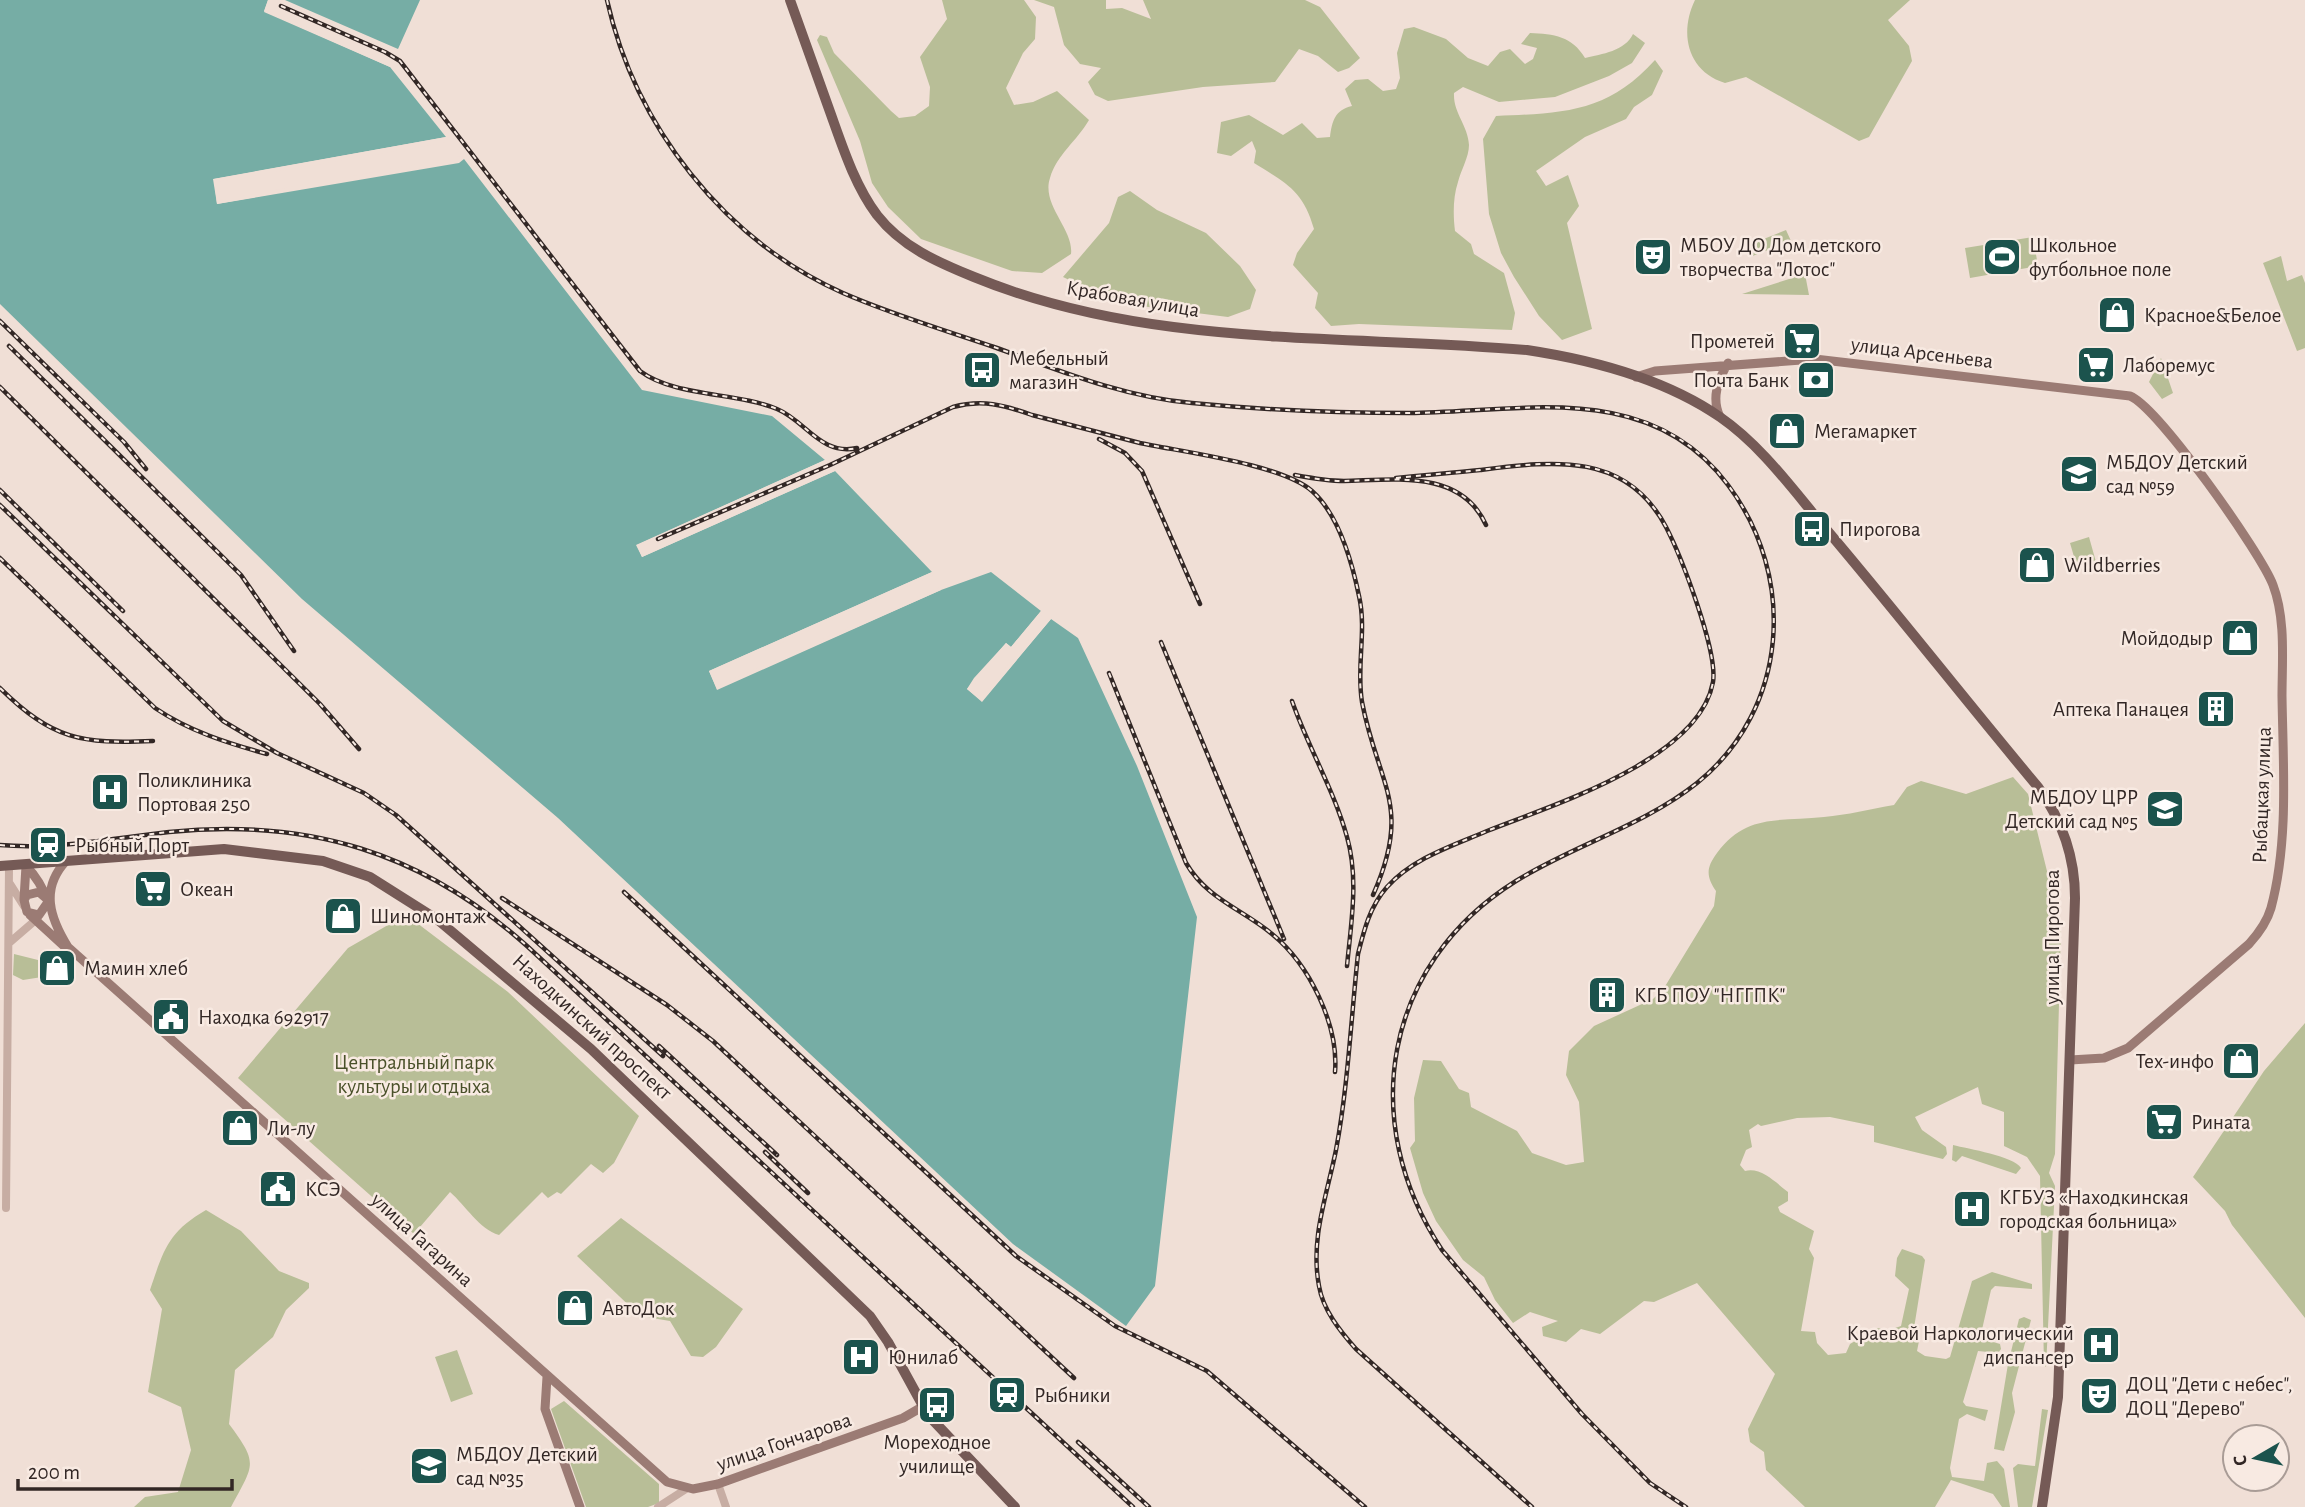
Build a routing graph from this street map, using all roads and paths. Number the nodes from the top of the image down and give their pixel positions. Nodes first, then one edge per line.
1 (790, 0) edge
2 (1728, 363) junction
3 (1636, 377) junction
4 (1720, 416) junction
5 (2182, 450) joint
6 (66, 861) junction
7 (4, 866) edge
8 (26, 866) junction
9 (10, 884) junction
10 (47, 900) junction
11 (25, 906) junction
12 (44, 912) junction
13 (35, 920) junction
14 (9, 943) junction
15 (76, 955) junction
16 (2070, 1060) junction
17 (6, 1208) dead end
18 (547, 1377) junction
19 (922, 1408) junction
20 (718, 1484) junction
21 (686, 1489) junction
22 (580, 1507) edge
23 (658, 1507) edge
24 (726, 1507) edge
25 (1015, 1507) edge
26 (2042, 1507) edge

1 - 3 main road, Крабовая улица
2 - 3 main road, улица Арсеньева
2 - 4 main road
2 - 5 main road, улица Арсеньева
3 - 4 main road, улица Пирогова
4 - 16 main road, улица Пирогова
5 - 16 main road, Рыбацкая улица
6 - 8 main road, Находкинский проспект
6 - 10 main road
6 - 19 main road, Находкинский проспект
7 - 8 main road, Находкинский проспект
7 - 9 street
8 - 10 main road, улица Гагарина
8 - 11 main road
9 - 11 street
9 - 14 street
10 - 11 main road
10 - 12 main road
10 - 15 main road, улица Гагарина
11 - 12 main road
11 - 13 main road, улица Гагарина
12 - 13 street
13 - 14 street
13 - 15 main road, улица Гагарина
14 - 17 street
15 - 18 main road, улица Гагарина
16 - 26 main road, улица Пирогова
18 - 21 main road, улица Гагарина
18 - 22 main road
19 - 20 main road, улица Гончарова
19 - 25 main road, Находкинский проспект
20 - 21 main road, улица Гончарова
20 - 24 street
21 - 23 street, улица Гончарова

